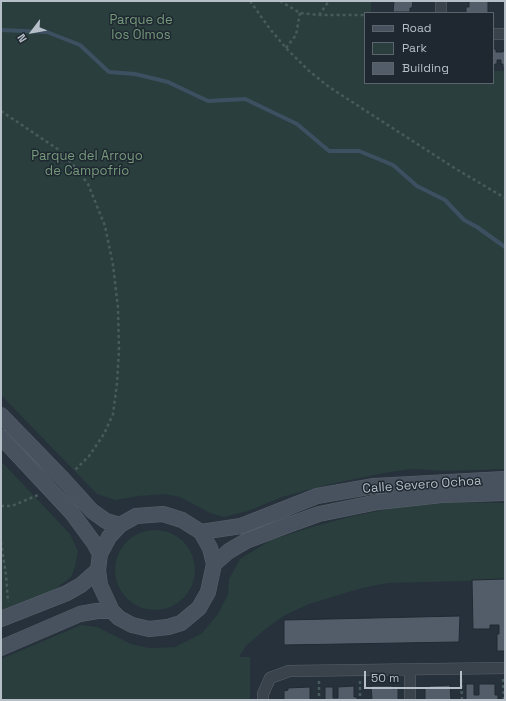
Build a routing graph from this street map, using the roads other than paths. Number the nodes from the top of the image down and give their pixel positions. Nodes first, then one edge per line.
1 (441, 1) edge
2 (441, 12) edge
3 (494, 34) edge
4 (505, 34) edge
5 (1, 415) edge
6 (1, 437) edge
7 (505, 479) edge
8 (505, 493) edge
9 (120, 524) junction
10 (201, 532) junction
11 (100, 554) junction
12 (214, 564) junction
13 (98, 570) junction
14 (112, 611) junction
15 (5, 618) edge
16 (1, 648) edge
17 (504, 668) edge
18 (410, 670) junction
19 (263, 700) edge
20 (410, 700) edge

1 - 2 street
3 - 4 street
5 - 9 main road
6 - 11 main road
7 - 10 main road, Calle Severo Ochoa
8 - 12 main road, Calle Severo Ochoa
9 - 10 main road
9 - 11 main road
10 - 12 main road
11 - 13 main road
12 - 14 main road
13 - 14 main road
13 - 15 main road
14 - 16 main road
17 - 18 street
18 - 19 street
18 - 20 street

